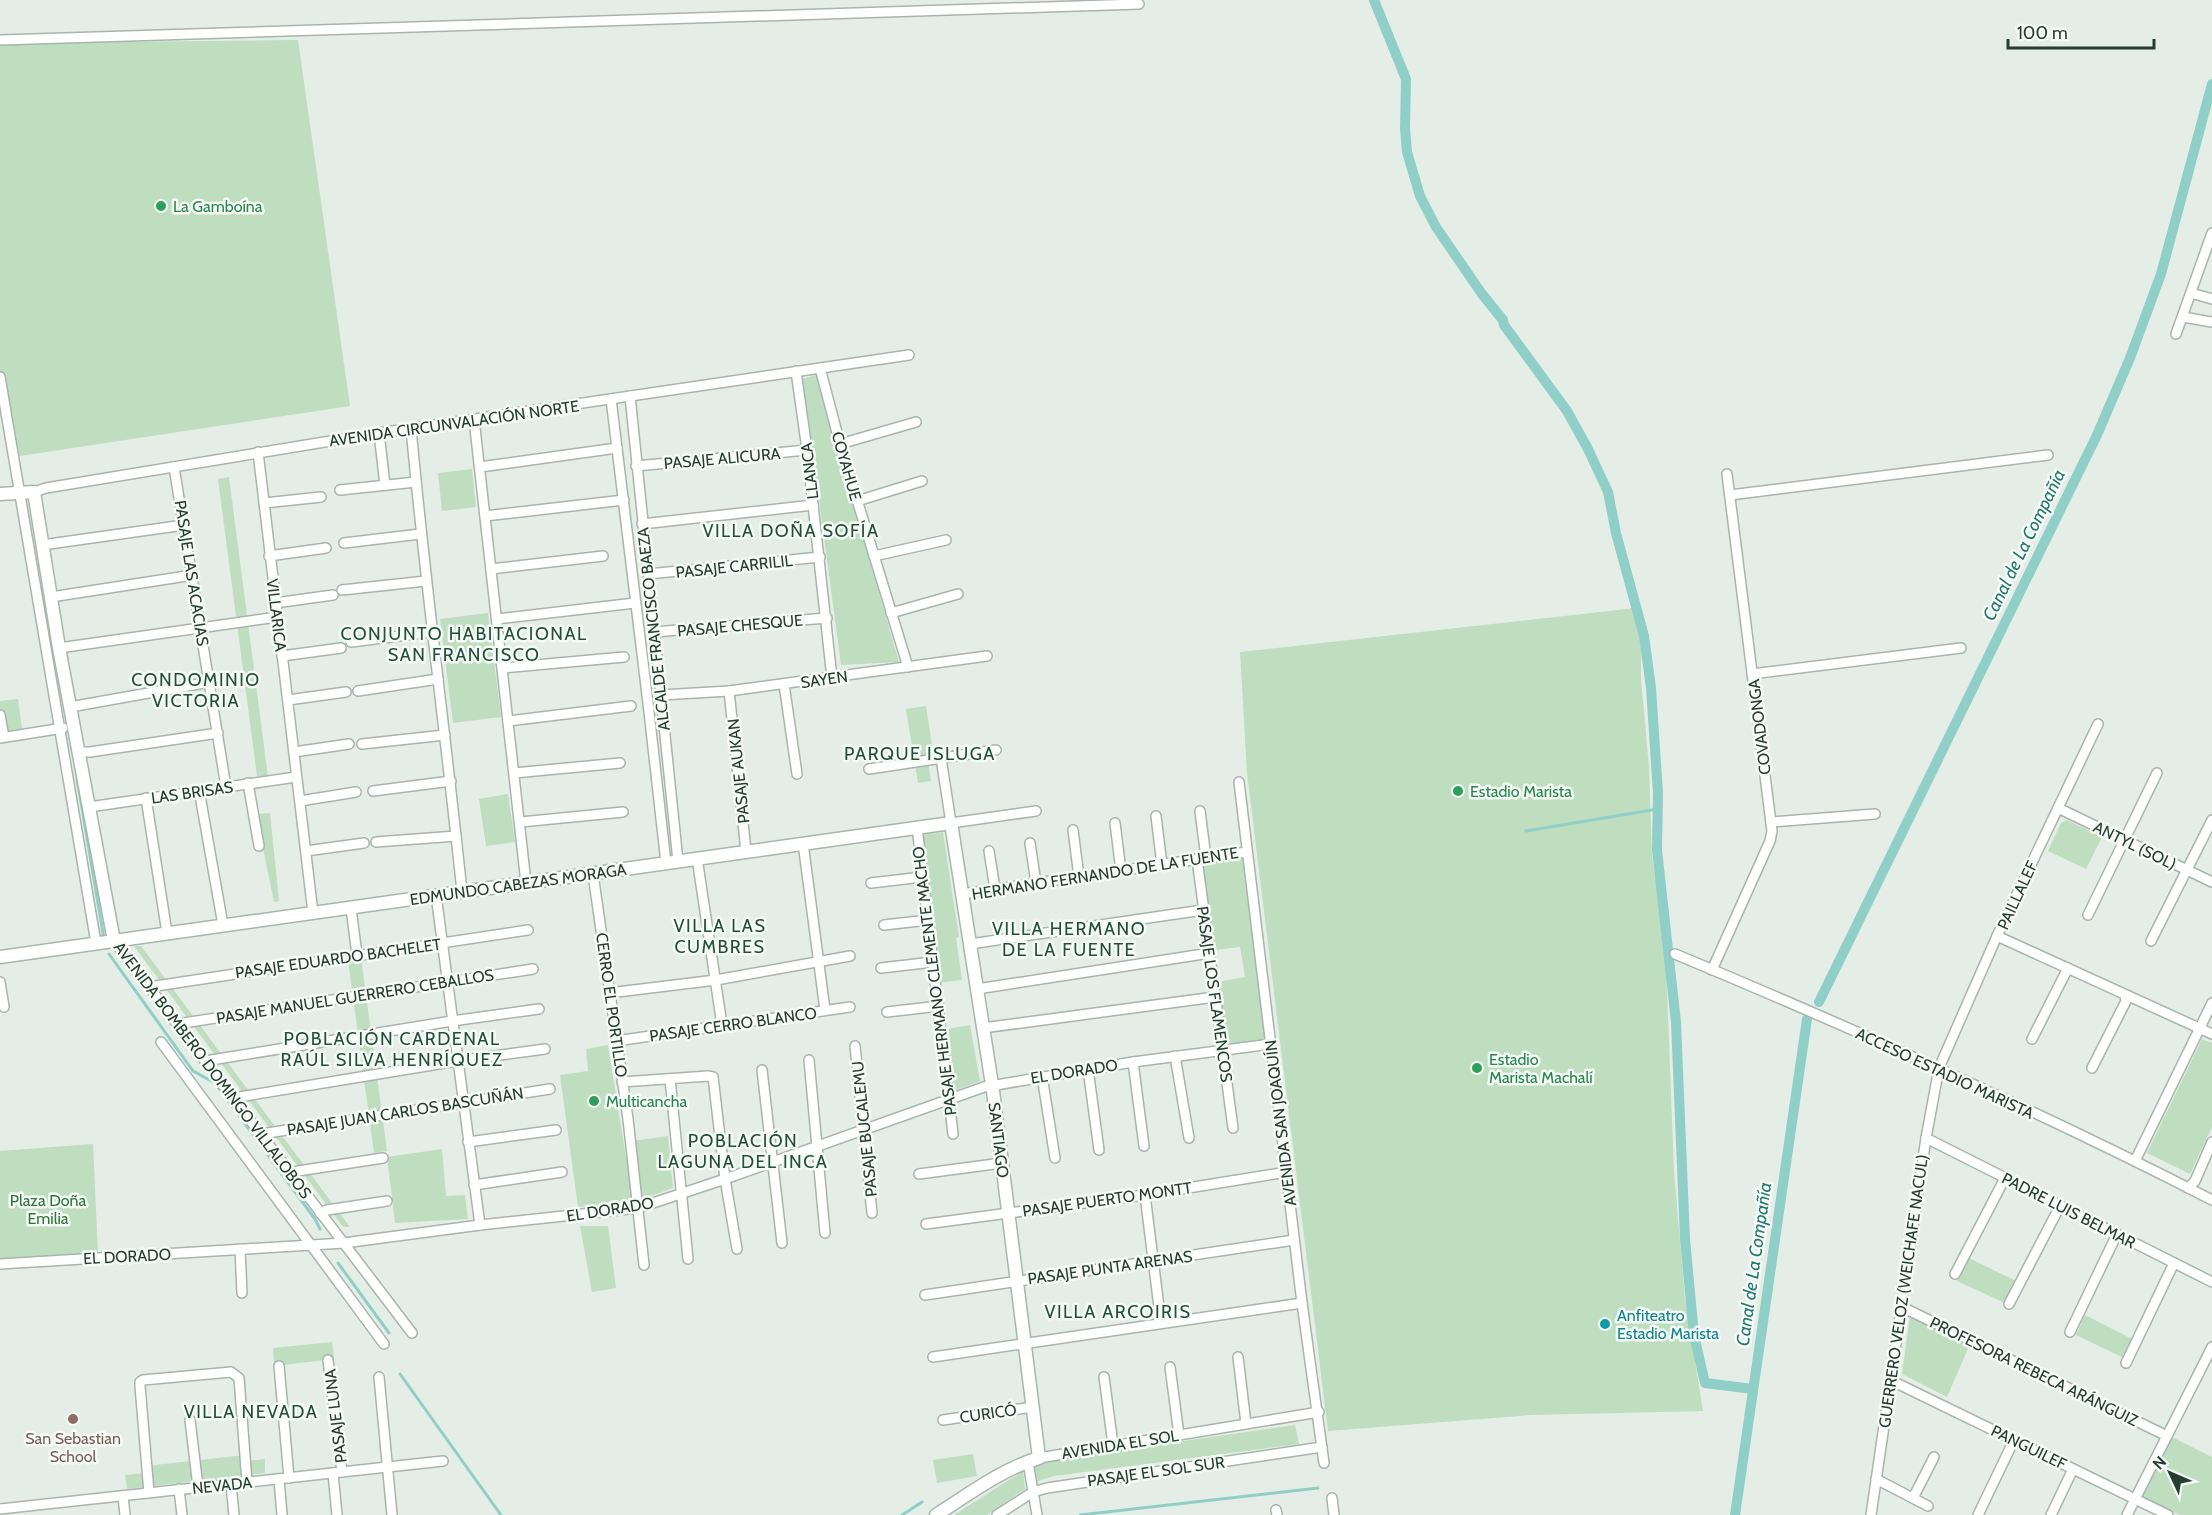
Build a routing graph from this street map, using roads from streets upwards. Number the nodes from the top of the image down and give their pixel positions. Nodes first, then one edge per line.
1 (1139, 4) dead end
2 (0, 40) edge
3 (2212, 233) edge
4 (2191, 292) junction
5 (2212, 299) edge
6 (2182, 317) junction
7 (2212, 322) edge
8 (2176, 334) dead end
9 (909, 355) dead end
10 (820, 368) junction
11 (796, 371) junction
12 (0, 377) edge
13 (630, 396) junction
14 (611, 399) junction
15 (474, 419) junction
16 (916, 422) dead end
17 (411, 428) junction
18 (379, 433) junction
19 (840, 444) junction
20 (617, 448) junction
21 (807, 450) junction
22 (258, 452) junction
23 (2048, 455) dead end
24 (636, 466) junction
25 (174, 467) junction
26 (480, 467) junction
27 (1727, 474) dead end
28 (416, 482) junction
29 (922, 482) dead end
30 (385, 485) junction
31 (340, 490) dead end
32 (34, 492) junction
33 (18, 493) junction
34 (0, 494) edge
35 (1730, 495) junction
36 (321, 497) dead end
37 (624, 500) junction
38 (857, 501) junction
39 (264, 503) junction
40 (813, 505) junction
41 (485, 516) junction
42 (642, 524) junction
43 (184, 525) junction
44 (420, 534) junction
45 (946, 540) dead end
46 (344, 543) dead end
47 (42, 545) junction
48 (326, 548) dead end
49 (269, 556) junction
50 (603, 556) dead end
51 (874, 556) junction
52 (820, 557) junction
53 (491, 569) junction
54 (648, 574) junction
55 (193, 575) junction
56 (426, 581) junction
57 (342, 590) dead end
58 (958, 594) dead end
59 (333, 595) dead end
60 (51, 597) junction
61 (275, 603) junction
62 (635, 603) junction
63 (891, 613) junction
64 (277, 617) junction
65 (826, 618) junction
66 (497, 620) junction
67 (201, 628) junction
68 (431, 632) junction
69 (654, 632) junction
70 (351, 642) dead end
71 (59, 648) junction
72 (341, 648) dead end
73 (1961, 648) dead end
74 (282, 656) junction
75 (987, 656) dead end
76 (624, 657) dead end
77 (908, 667) junction
78 (503, 669) junction
79 (1752, 674) junction
80 (832, 678) junction
81 (438, 679) junction
82 (210, 682) junction
83 (784, 684) junction
84 (358, 690) dead end
85 (729, 691) junction
86 (346, 692) dead end
87 (661, 694) junction
88 (288, 700) junction
89 (70, 706) junction
90 (632, 706) dead end
91 (0, 714) edge
92 (508, 721) junction
93 (2098, 724) dead end
94 (74, 726) junction
95 (59, 728) junction
96 (218, 733) junction
97 (445, 735) junction
98 (2, 737) edge
99 (349, 744) dead end
100 (362, 744) dead end
101 (996, 750) dead end
102 (79, 752) junction
103 (294, 752) junction
104 (941, 758) junction
105 (620, 764) dead end
106 (869, 769) dead end
107 (2157, 772) dead end
108 (514, 773) junction
109 (797, 774) dead end
110 (296, 777) junction
111 (451, 781) junction
112 (248, 783) junction
113 (1239, 783) dead end
114 (226, 787) junction
115 (199, 790) junction
116 (373, 791) dead end
117 (356, 792) dead end
118 (146, 798) junction
119 (300, 801) junction
120 (89, 807) junction
121 (2058, 808) junction
122 (1036, 811) dead end
123 (1200, 811) dead end
124 (623, 812) dead end
125 (1875, 814) dead end
126 (1156, 816) dead end
127 (2212, 820) edge
128 (520, 822) junction
129 (1115, 822) dead end
130 (1771, 822) junction
131 (951, 823) junction
132 (917, 827) junction
133 (1073, 830) dead end
134 (456, 836) junction
135 (2124, 840) junction
136 (376, 842) dead end
137 (364, 843) dead end
138 (803, 843) junction
139 (1030, 843) dead end
140 (259, 846) dead end
141 (306, 851) junction
142 (746, 851) junction
143 (989, 851) dead end
144 (1247, 852) junction
145 (697, 858) junction
146 (1202, 859) junction
147 (672, 862) junction
148 (1162, 865) junction
149 (2187, 870) junction
150 (1121, 871) junction
151 (593, 874) junction
152 (1079, 877) junction
153 (922, 878) junction
154 (2212, 882) edge
155 (526, 883) junction
156 (871, 883) dead end
157 (1036, 883) junction
158 (995, 890) junction
159 (462, 892) junction
160 (962, 894) junction
161 (436, 895) junction
162 (351, 908) junction
163 (1203, 910) junction
164 (313, 913) junction
165 (2088, 915) dead end
166 (928, 920) junction
167 (224, 925) junction
168 (884, 925) dead end
169 (528, 930) dead end
170 (167, 933) junction
171 (1997, 936) junction
172 (114, 941) junction
173 (2151, 941) dead end
174 (96, 943) junction
175 (441, 943) junction
176 (970, 944) junction
177 (1210, 953) junction
178 (1674, 954) dead end
179 (357, 955) junction
180 (850, 956) dead end
181 (0, 957) edge
182 (818, 961) junction
183 (933, 962) junction
184 (881, 968) dead end
185 (2068, 968) junction
186 (533, 969) dead end
187 (1712, 970) junction
188 (716, 980) junction
189 (0, 982) edge
190 (446, 982) junction
191 (149, 987) junction
192 (977, 989) junction
193 (609, 993) junction
194 (2125, 995) junction
195 (1215, 997) junction
196 (2212, 1003) edge
197 (939, 1006) junction
198 (4, 1007) dead end
199 (850, 1007) dead end
200 (539, 1009) dead end
201 (825, 1011) junction
202 (887, 1012) dead end
203 (452, 1021) junction
204 (177, 1024) junction
205 (722, 1025) junction
206 (983, 1028) junction
207 (2200, 1028) junction
208 (2212, 1034) edge
209 (2032, 1039) dead end
210 (616, 1041) junction
211 (161, 1042) dead end
212 (1271, 1044) junction
213 (855, 1046) dead end
214 (545, 1049) dead end
215 (1222, 1051) junction
216 (1175, 1056) junction
217 (809, 1060) dead end
218 (205, 1061) junction
219 (457, 1061) junction
220 (1132, 1062) junction
221 (1939, 1068) junction
222 (2092, 1068) dead end
223 (1088, 1069) junction
224 (762, 1070) dead end
225 (1042, 1076) junction
226 (670, 1079) junction
227 (622, 1082) junction
228 (992, 1085) junction
229 (550, 1089) dead end
230 (233, 1098) junction
231 (948, 1098) junction
232 (465, 1102) junction
233 (865, 1128) junction
234 (1233, 1128) dead end
235 (556, 1130) dead end
236 (261, 1134) junction
237 (953, 1134) dead end
238 (1189, 1138) dead end
239 (1926, 1138) junction
240 (468, 1142) junction
241 (2212, 1142) edge
242 (818, 1145) junction
243 (1144, 1146) dead end
244 (1099, 1150) dead end
245 (383, 1158) dead end
246 (1055, 1158) dead end
247 (2135, 1161) junction
248 (773, 1162) junction
249 (1002, 1163) junction
250 (562, 1172) dead end
251 (1287, 1173) junction
252 (291, 1174) junction
253 (919, 1174) dead end
254 (2005, 1178) junction
255 (724, 1179) junction
256 (474, 1185) junction
257 (2188, 1188) junction
258 (683, 1194) junction
259 (1145, 1195) junction
260 (2212, 1200) edge
261 (387, 1201) dead end
262 (2060, 1206) junction
263 (638, 1208) junction
264 (320, 1213) junction
265 (872, 1213) dead end
266 (1008, 1213) junction
267 (926, 1224) dead end
268 (480, 1225) junction
269 (825, 1233) dead end
270 (2117, 1234) junction
271 (1294, 1240) junction
272 (344, 1243) junction
273 (782, 1243) dead end
274 (310, 1245) junction
275 (240, 1248) junction
276 (737, 1249) dead end
277 (688, 1259) dead end
278 (1153, 1261) junction
279 (2175, 1263) junction
280 (0, 1264) edge
281 (644, 1265) dead end
282 (1955, 1274) dead end
283 (1017, 1280) junction
284 (2212, 1282) edge
285 (242, 1293) dead end
286 (925, 1295) dead end
287 (1302, 1303) junction
288 (2009, 1304) dead end
289 (1902, 1307) junction
290 (1161, 1323) junction
291 (2070, 1332) dead end
292 (412, 1333) dead end
293 (1025, 1342) junction
294 (384, 1344) dead end
295 (2212, 1347) edge
296 (933, 1357) dead end
297 (1238, 1358) dead end
298 (328, 1360) dead end
299 (2126, 1362) dead end
300 (279, 1365) dead end
301 (1170, 1367) dead end
302 (379, 1377) dead end
303 (1104, 1377) dead end
304 (1890, 1380) junction
305 (1033, 1407) junction
306 (1318, 1412) junction
307 (190, 1420) dead end
308 (943, 1420) dead end
309 (1246, 1424) junction
310 (1179, 1435) junction
311 (2167, 1436) junction
312 (2014, 1440) junction
313 (1113, 1445) junction
314 (1322, 1447) junction
315 (1935, 1457) dead end
316 (1034, 1460) junction
317 (443, 1461) dead end
318 (1324, 1463) dead end
319 (389, 1466) junction
320 (2073, 1469) junction
321 (337, 1472) junction
322 (289, 1478) junction
323 (279, 1479) junction
324 (1876, 1479) junction
325 (247, 1482) junction
326 (231, 1484) junction
327 (198, 1487) junction
328 (179, 1490) junction
329 (1033, 1492) junction
330 (149, 1493) junction
331 (123, 1496) junction
332 (1332, 1498) dead end
333 (1913, 1498) junction
334 (2135, 1499) junction
335 (1928, 1506) dead end
336 (5, 1511) edge
337 (125, 1515) edge
338 (182, 1515) edge
339 (234, 1515) edge
340 (282, 1515) edge
341 (337, 1515) edge
342 (392, 1515) edge
343 (936, 1515) edge
344 (997, 1515) edge
345 (1037, 1515) edge
346 (1334, 1515) edge
347 (1871, 1515) edge
348 (1978, 1515) edge
349 (2051, 1515) edge
350 (2127, 1515) edge
351 (2168, 1515) edge

1 - 2 street
3 - 4 street
4 - 5 street
4 - 6 street
6 - 7 street
6 - 8 street
9 - 10 street, AVENIDA CIRCUNVALACIÓN NORTE
10 - 11 street, AVENIDA CIRCUNVALACIÓN NORTE
10 - 19 street, COYAHUE
11 - 13 street, AVENIDA CIRCUNVALACIÓN NORTE
11 - 21 street, LLANCA
12 - 33 street, AVENIDA BOMBERO DOMINGO VILLALOBOS
13 - 14 street, AVENIDA CIRCUNVALACIÓN NORTE
13 - 24 street, ALCALDE FRANCISCO BAEZA
14 - 15 street, AVENIDA CIRCUNVALACIÓN NORTE
14 - 20 street, ALCALDE FRANCISCO BAEZA
15 - 17 street, AVENIDA CIRCUNVALACIÓN NORTE
15 - 26 street
16 - 19 street
17 - 18 street, AVENIDA CIRCUNVALACIÓN NORTE
17 - 28 street
18 - 22 street, AVENIDA CIRCUNVALACIÓN NORTE
18 - 30 street
19 - 38 street, COYAHUE
20 - 26 street
20 - 37 street, ALCALDE FRANCISCO BAEZA
21 - 24 street, PASAJE ALICURA
21 - 40 street, LLANCA
22 - 25 street, AVENIDA CIRCUNVALACIÓN NORTE
22 - 39 street, VILLARICA
23 - 35 street
24 - 42 street, ALCALDE FRANCISCO BAEZA
25 - 32 street, AVENIDA CIRCUNVALACIÓN NORTE
25 - 43 street, PASAJE LAS ACACIAS
26 - 41 street
27 - 35 street, COVADONGA
28 - 30 street
28 - 44 street
29 - 38 street
30 - 31 street
32 - 33 street, AVENIDA CIRCUNVALACIÓN NORTE
32 - 47 street, AVENIDA BOMBERO DOMINGO VILLALOBOS
33 - 34 street, AVENIDA CIRCUNVALACIÓN NORTE
33 - 95 street, AVENIDA BOMBERO DOMINGO VILLALOBOS
35 - 79 street, COVADONGA
36 - 39 street
37 - 41 street
37 - 62 street, ALCALDE FRANCISCO BAEZA
38 - 51 street, COYAHUE
39 - 49 street, VILLARICA
40 - 42 street
40 - 52 street, LLANCA
41 - 53 street
42 - 54 street, ALCALDE FRANCISCO BAEZA
43 - 47 street
43 - 55 street, PASAJE LAS ACACIAS
44 - 46 street
44 - 56 street
45 - 51 street
47 - 60 street, AVENIDA BOMBERO DOMINGO VILLALOBOS
48 - 49 street
49 - 61 street, VILLARICA
50 - 53 street
51 - 63 street, COYAHUE
52 - 54 street, PASAJE CARRILIL
52 - 65 street, LLANCA
53 - 66 street
54 - 69 street, ALCALDE FRANCISCO BAEZA
55 - 60 street
55 - 67 street, PASAJE LAS ACACIAS
56 - 57 street
56 - 68 street
58 - 63 street
59 - 61 street
60 - 71 street, AVENIDA BOMBERO DOMINGO VILLALOBOS
61 - 64 street, VILLARICA
62 - 66 street
62 - 147 street, ALCALDE FRANCISCO BAEZA
63 - 77 street, COYAHUE
64 - 67 street
64 - 74 street, VILLARICA
65 - 69 street, PASAJE CHESQUE
65 - 80 street, LLANCA
66 - 78 street
67 - 71 street
67 - 82 street, PASAJE LAS ACACIAS
68 - 70 street
68 - 81 street
69 - 87 street, ALCALDE FRANCISCO BAEZA
71 - 89 street, AVENIDA BOMBERO DOMINGO VILLALOBOS
72 - 74 street
73 - 79 street
74 - 88 street, VILLARICA
75 - 77 street, SAYEN
76 - 78 street
77 - 80 street, SAYEN
78 - 92 street
79 - 130 street, COVADONGA
80 - 83 street, SAYEN
81 - 84 street
81 - 97 street
82 - 89 street
82 - 96 street, PASAJE LAS ACACIAS
83 - 85 street, SAYEN
83 - 109 street
85 - 87 street, SAYEN
85 - 142 street, PASAJE AUKAN
86 - 88 street
87 - 147 street, ALCALDE FRANCISCO BAEZA
88 - 103 street, VILLARICA
89 - 94 street, AVENIDA BOMBERO DOMINGO VILLALOBOS
90 - 92 street
91 - 98 street
92 - 108 street
93 - 121 street, PAILLALEF
94 - 95 street
94 - 102 street, AVENIDA BOMBERO DOMINGO VILLALOBOS
95 - 98 street
95 - 174 street, AVENIDA BOMBERO DOMINGO VILLALOBOS
96 - 102 street
96 - 114 street, PASAJE LAS ACACIAS
97 - 100 street
97 - 111 street
99 - 103 street
101 - 104 street
102 - 120 street, AVENIDA BOMBERO DOMINGO VILLALOBOS
103 - 110 street, VILLARICA
104 - 106 street
104 - 131 street
105 - 108 street
107 - 135 street
108 - 128 street
110 - 112 street, LAS BRISAS
110 - 119 street, VILLARICA
111 - 116 street
111 - 134 street
112 - 114 street, LAS BRISAS
112 - 140 street
113 - 144 street, AVENIDA SAN JOAQUÍN
114 - 115 street, LAS BRISAS
115 - 118 street, LAS BRISAS
115 - 167 street
117 - 119 street
118 - 120 street, LAS BRISAS
118 - 170 street
119 - 141 street, VILLARICA
120 - 172 street, AVENIDA BOMBERO DOMINGO VILLALOBOS
121 - 135 street, ANTYL (SOL)
121 - 171 street, PAILLALEF
122 - 131 street, EDMUNDO CABEZAS MORAGA
123 - 146 street, PASAJE LOS FLAMENCOS
124 - 128 street
125 - 130 street
126 - 148 street
127 - 149 street
128 - 155 street
129 - 150 street
130 - 187 street, COVADONGA
131 - 132 street, EDMUNDO CABEZAS MORAGA
131 - 160 street, SANTIAGO
132 - 138 street, EDMUNDO CABEZAS MORAGA
132 - 153 street, PASAJE HERMANO CLEMENTE MACHO
133 - 152 street
134 - 136 street
134 - 159 street
135 - 149 street, ANTYL (SOL)
135 - 165 street
137 - 141 street
138 - 142 street, EDMUNDO CABEZAS MORAGA
138 - 182 street
139 - 157 street
141 - 164 street, VILLARICA
142 - 145 street, EDMUNDO CABEZAS MORAGA
143 - 158 street
144 - 146 street, HERMANO FERNANDO DE LA FUENTE
144 - 212 street, AVENIDA SAN JOAQUÍN
145 - 147 street, EDMUNDO CABEZAS MORAGA
145 - 188 street
146 - 148 street, HERMANO FERNANDO DE LA FUENTE
146 - 163 street, PASAJE LOS FLAMENCOS
147 - 151 street, EDMUNDO CABEZAS MORAGA
148 - 150 street, HERMANO FERNANDO DE LA FUENTE
149 - 154 street, ANTYL (SOL)
149 - 173 street
150 - 152 street, HERMANO FERNANDO DE LA FUENTE
151 - 155 street, EDMUNDO CABEZAS MORAGA
151 - 193 street, CERRO EL PORTILLO
152 - 157 street, HERMANO FERNANDO DE LA FUENTE
153 - 156 street
153 - 166 street, PASAJE HERMANO CLEMENTE MACHO
155 - 159 street, EDMUNDO CABEZAS MORAGA
157 - 158 street, HERMANO FERNANDO DE LA FUENTE
158 - 160 street, HERMANO FERNANDO DE LA FUENTE
159 - 161 street, EDMUNDO CABEZAS MORAGA
160 - 176 street, SANTIAGO
161 - 162 street, EDMUNDO CABEZAS MORAGA
161 - 175 street
162 - 164 street, EDMUNDO CABEZAS MORAGA
162 - 179 street
163 - 176 street
163 - 177 street, PASAJE LOS FLAMENCOS
164 - 167 street, EDMUNDO CABEZAS MORAGA
166 - 168 street
166 - 183 street, PASAJE HERMANO CLEMENTE MACHO
167 - 170 street, EDMUNDO CABEZAS MORAGA
169 - 175 street, PASAJE EDUARDO BACHELET
170 - 172 street, EDMUNDO CABEZAS MORAGA
171 - 185 street
171 - 221 street, PAILLALEF
172 - 174 street, EDMUNDO CABEZAS MORAGA
172 - 191 street, AVENIDA BOMBERO DOMINGO VILLALOBOS
174 - 181 street, EDMUNDO CABEZAS MORAGA
175 - 179 street, PASAJE EDUARDO BACHELET
175 - 190 street
176 - 192 street, SANTIAGO
177 - 192 street
177 - 195 street, PASAJE LOS FLAMENCOS
178 - 187 street, ACCESO ESTADIO MARISTA
179 - 191 street, PASAJE EDUARDO BACHELET
180 - 182 street
182 - 188 street
182 - 201 street
183 - 184 street
183 - 197 street, PASAJE HERMANO CLEMENTE MACHO
185 - 194 street
185 - 209 street
186 - 190 street, PASAJE MANUEL GUERRERO CEBALLOS
187 - 221 street, ACCESO ESTADIO MARISTA
188 - 193 street
188 - 205 street
189 - 198 street
190 - 203 street
190 - 204 street, PASAJE MANUEL GUERRERO CEBALLOS
191 - 204 street, AVENIDA BOMBERO DOMINGO VILLALOBOS
192 - 206 street, SANTIAGO
193 - 210 street, CERRO EL PORTILLO
194 - 207 street
194 - 222 street
195 - 206 street
195 - 215 street, PASAJE LOS FLAMENCOS
196 - 207 street
197 - 202 street
197 - 231 street, PASAJE HERMANO CLEMENTE MACHO
199 - 201 street, PASAJE CERRO BLANCO
200 - 203 street
201 - 205 street, PASAJE CERRO BLANCO
203 - 218 street
203 - 219 street
204 - 218 street, AVENIDA BOMBERO DOMINGO VILLALOBOS
205 - 210 street, PASAJE CERRO BLANCO
206 - 228 street, SANTIAGO
207 - 208 street
207 - 247 street
210 - 227 street, CERRO EL PORTILLO
211 - 274 street, AVENIDA BOMBERO DOMINGO VILLALOBOS
212 - 215 street, EL DORADO
212 - 251 street, AVENIDA SAN JOAQUÍN
213 - 233 street, PASAJE BUCALEMU
214 - 219 street
215 - 216 street, EL DORADO
215 - 234 street, PASAJE LOS FLAMENCOS
216 - 220 street, EL DORADO
216 - 238 street
217 - 242 street
218 - 230 street, AVENIDA BOMBERO DOMINGO VILLALOBOS
219 - 230 street
219 - 232 street
220 - 223 street, EL DORADO
220 - 243 street
221 - 239 street, GUERRERO VELOZ (WEICHAFE NACUL)
221 - 247 street, ACCESO ESTADIO MARISTA
223 - 225 street, EL DORADO
223 - 244 street
224 - 248 street
225 - 228 street, EL DORADO
225 - 246 street
226 - 227 street
226 - 255 street
226 - 258 street
227 - 263 street, CERRO EL PORTILLO
228 - 231 street, EL DORADO
228 - 249 street, SANTIAGO
229 - 232 street, PASAJE JUAN CARLOS BASCUÑÁN
230 - 236 street, AVENIDA BOMBERO DOMINGO VILLALOBOS
231 - 233 street, EL DORADO
231 - 237 street, PASAJE HERMANO CLEMENTE MACHO
232 - 236 street, PASAJE JUAN CARLOS BASCUÑÁN
232 - 240 street
233 - 242 street, EL DORADO
233 - 265 street, PASAJE BUCALEMU
235 - 240 street
236 - 252 street, AVENIDA BOMBERO DOMINGO VILLALOBOS
239 - 254 street, PADRE LUIS BELMAR
239 - 289 street, GUERRERO VELOZ (WEICHAFE NACUL)
240 - 256 street
241 - 257 street
242 - 248 street, EL DORADO
242 - 269 street
245 - 252 street
247 - 257 street, ACCESO ESTADIO MARISTA
248 - 255 street, EL DORADO
248 - 273 street
249 - 253 street
249 - 266 street, SANTIAGO
250 - 256 street
251 - 259 street, PASAJE PUERTO MONTT
251 - 271 street, AVENIDA SAN JOAQUÍN
252 - 264 street, AVENIDA BOMBERO DOMINGO VILLALOBOS
254 - 262 street, PADRE LUIS BELMAR
254 - 282 street
255 - 258 street, EL DORADO
255 - 276 street
256 - 268 street
257 - 260 street, ACCESO ESTADIO MARISTA
258 - 263 street, EL DORADO
258 - 277 street
259 - 266 street, PASAJE PUERTO MONTT
259 - 278 street
261 - 264 street
262 - 270 street, PADRE LUIS BELMAR
262 - 288 street
263 - 268 street, EL DORADO
263 - 281 street, CERRO EL PORTILLO
264 - 272 street, AVENIDA BOMBERO DOMINGO VILLALOBOS
266 - 267 street, PASAJE PUERTO MONTT
266 - 283 street, SANTIAGO
268 - 272 street, EL DORADO
270 - 279 street, PADRE LUIS BELMAR
270 - 291 street
271 - 278 street, PASAJE PUNTA ARENAS
271 - 287 street, AVENIDA SAN JOAQUÍN
272 - 274 street, EL DORADO
272 - 292 street, AVENIDA BOMBERO DOMINGO VILLALOBOS
274 - 275 street, EL DORADO
274 - 294 street, AVENIDA BOMBERO DOMINGO VILLALOBOS
275 - 280 street, EL DORADO
275 - 285 street
278 - 283 street, PASAJE PUNTA ARENAS
278 - 290 street
279 - 284 street, PADRE LUIS BELMAR
279 - 299 street
283 - 286 street, PASAJE PUNTA ARENAS
283 - 293 street, SANTIAGO
287 - 290 street
287 - 306 street, AVENIDA SAN JOAQUÍN
289 - 304 street, GUERRERO VELOZ (WEICHAFE NACUL)
289 - 311 street, PROFESORA REBECA ARÁNGUIZ
290 - 293 street
293 - 296 street
293 - 305 street, SANTIAGO
295 - 311 street
297 - 309 street
298 - 321 street, PASAJE LUNA
300 - 322 street
301 - 310 street
302 - 319 street
303 - 313 street
304 - 312 street, PANGUILEF
304 - 324 street, GUERRERO VELOZ (WEICHAFE NACUL)
305 - 308 street, CURICÓ
305 - 316 street, SANTIAGO
306 - 309 street, AVENIDA EL SOL
306 - 314 street, AVENIDA SAN JOAQUÍN
307 - 327 street
309 - 310 street, AVENIDA EL SOL
310 - 313 street, AVENIDA EL SOL
311 - 334 street
312 - 320 street, PANGUILEF
312 - 348 street
313 - 316 street, AVENIDA EL SOL
314 - 318 street, AVENIDA SAN JOAQUÍN
314 - 329 street, PASAJE EL SOL SUR
315 - 333 street
316 - 329 street
316 - 343 street, AVENIDA EL SOL
317 - 319 street, NEVADA
319 - 321 street, NEVADA
319 - 342 street
320 - 334 street, PANGUILEF
320 - 349 street
321 - 322 street, NEVADA
321 - 341 street, PASAJE LUNA
322 - 323 street, NEVADA
323 - 325 street, NEVADA
323 - 340 street
324 - 333 street
324 - 347 street, GUERRERO VELOZ (WEICHAFE NACUL)
325 - 326 street, NEVADA
325 - 330 street
326 - 327 street, NEVADA
326 - 339 street
327 - 328 street, NEVADA
328 - 330 street, NEVADA
328 - 338 street
329 - 344 street, PASAJE EL SOL SUR
329 - 345 street
330 - 331 street, NEVADA
331 - 336 street, NEVADA
331 - 337 street
332 - 346 street
333 - 335 street
334 - 350 street
334 - 351 street, PANGUILEF

